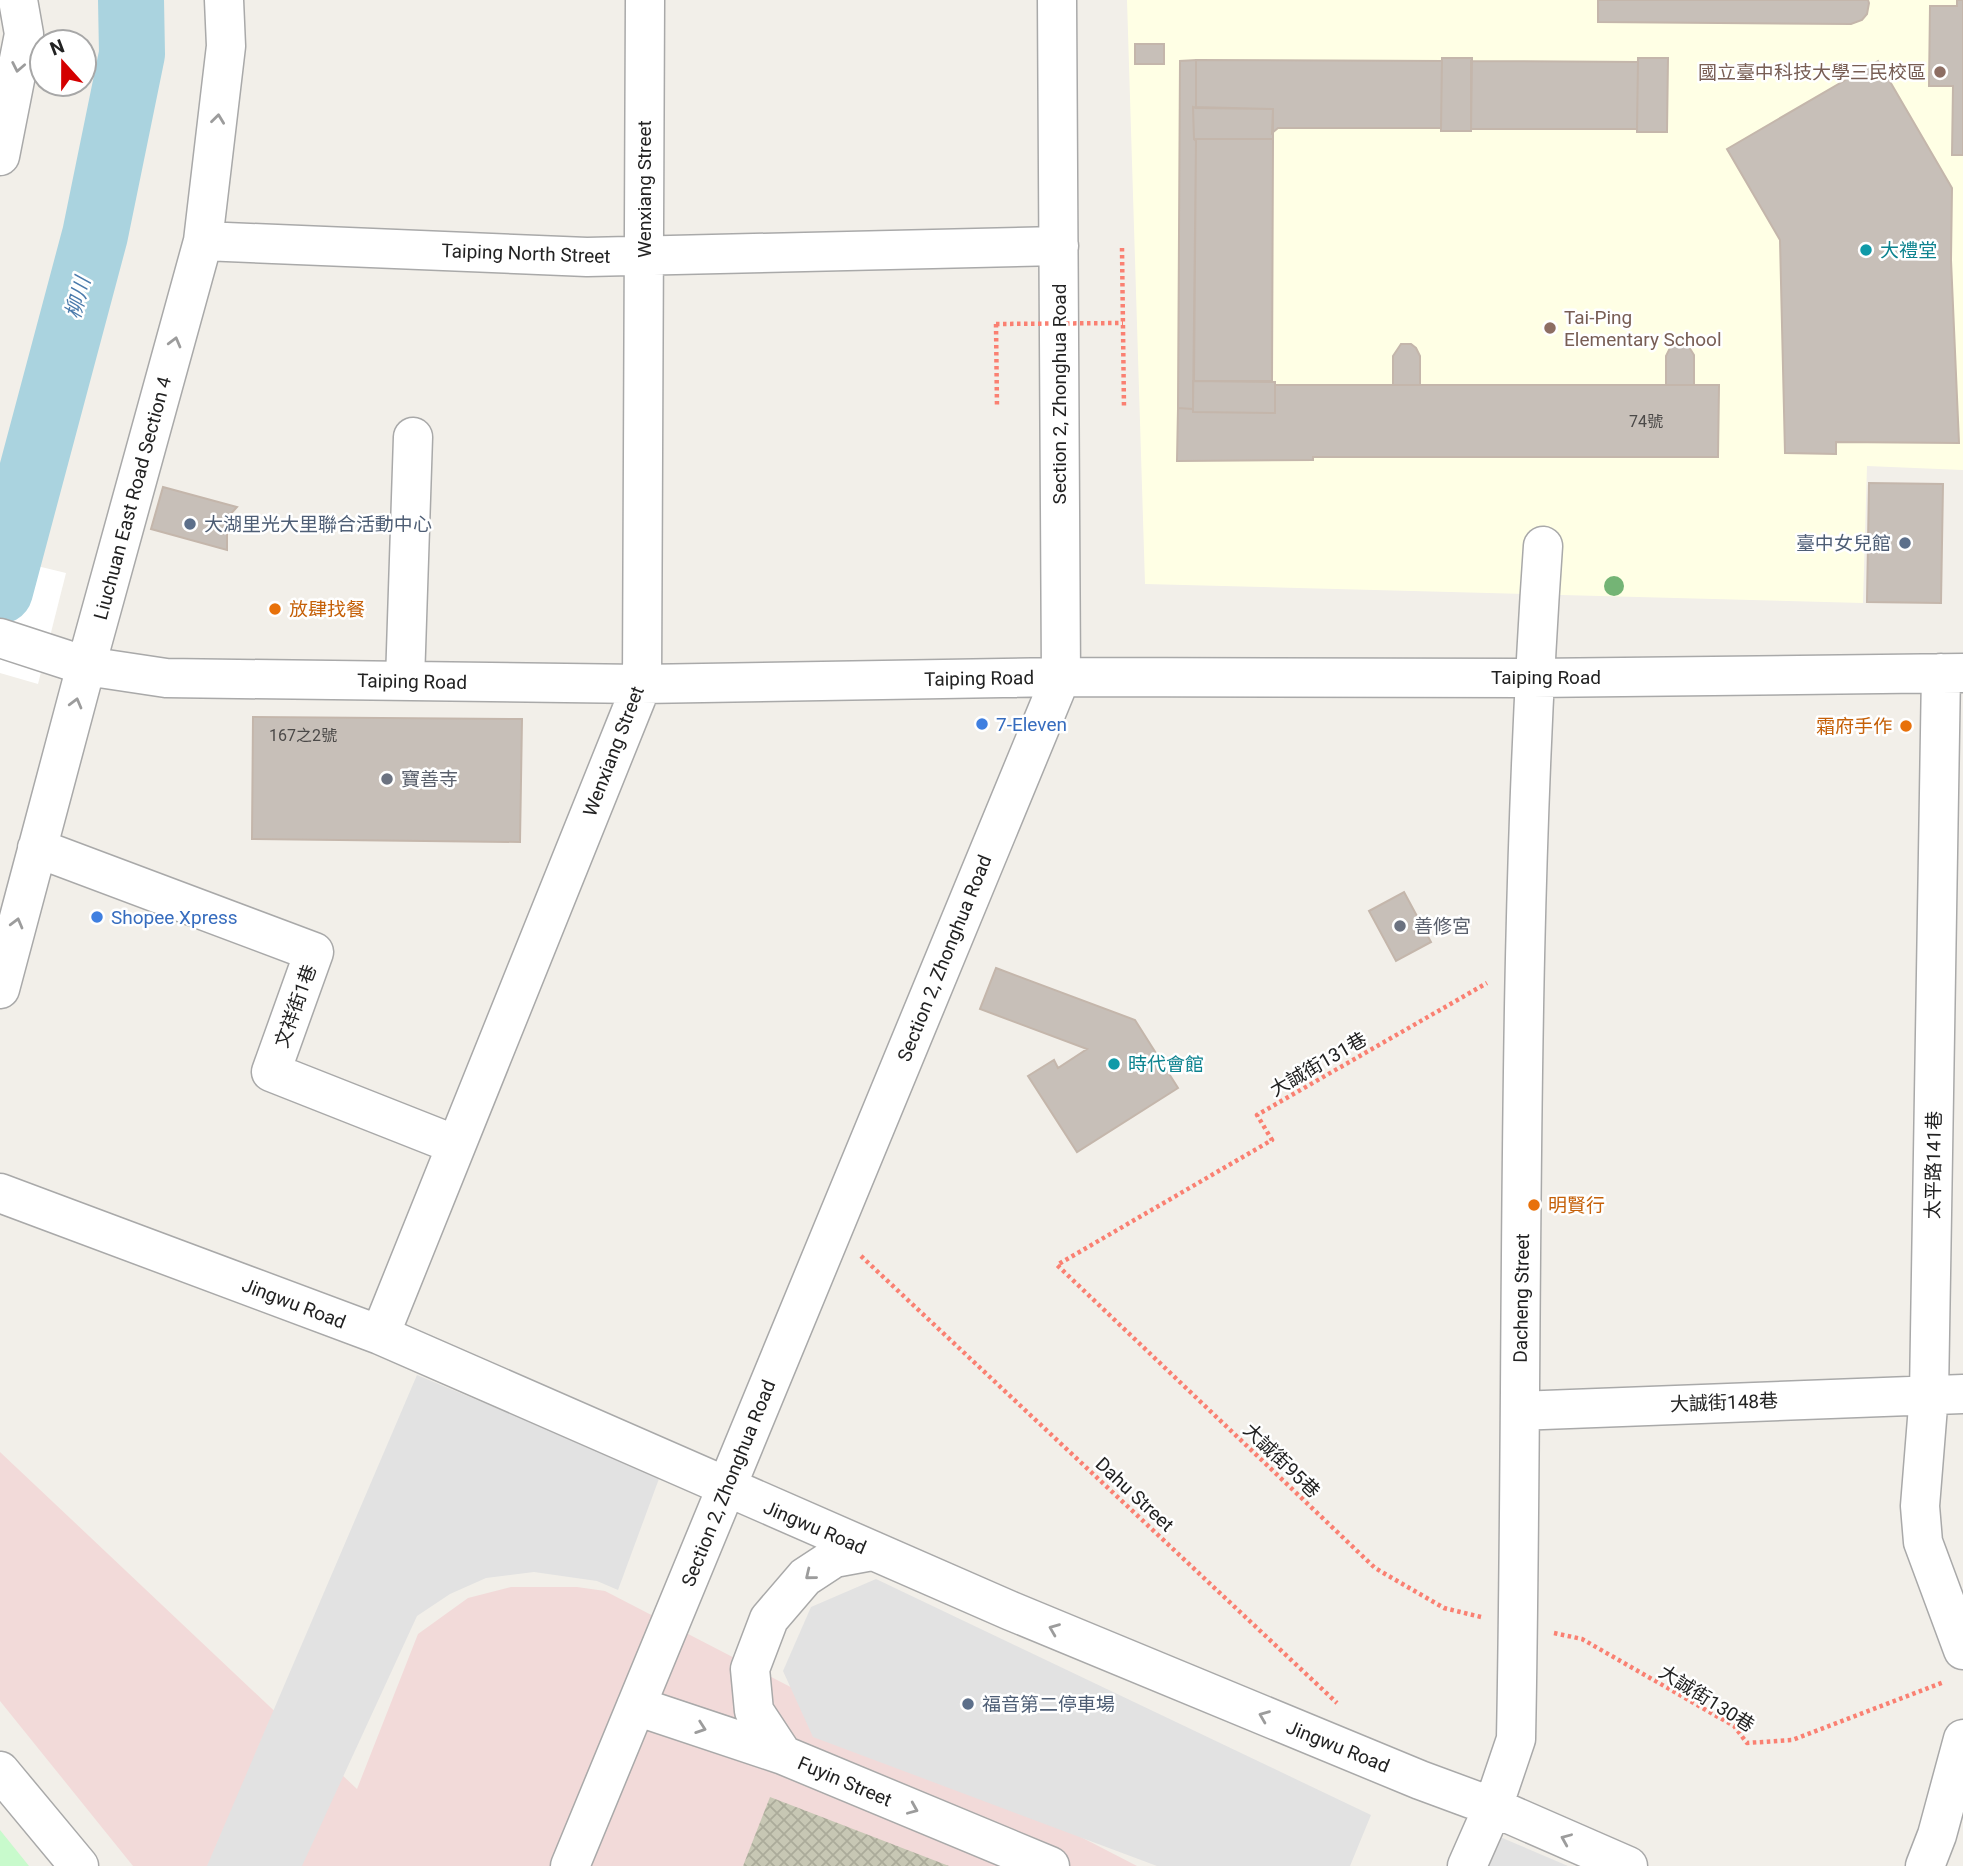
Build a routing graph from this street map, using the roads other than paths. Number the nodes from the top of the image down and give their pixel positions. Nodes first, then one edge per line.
1 (18, 0) edge
2 (224, 0) edge
3 (645, 0) edge
4 (1057, 0) edge
5 (0, 156) edge
6 (203, 241) junction
7 (1059, 246) junction
8 (644, 256) junction
9 (413, 437) dead end
10 (1543, 546) dead end
11 (0, 638) edge
12 (86, 666) junction
13 (1952, 673) edge
14 (1060, 677) junction
15 (1533, 678) junction
16 (405, 681) junction
17 (642, 684) junction
18 (37, 848) junction
19 (0, 989) edge
20 (456, 1145) junction
21 (0, 1193) edge
22 (380, 1335) junction
23 (1946, 1394) edge
24 (1520, 1411) junction
25 (726, 1488) junction
26 (872, 1551) junction
27 (1957, 1665) edge
28 (636, 1706) junction
29 (1963, 1739) edge
30 (783, 1755) junction
31 (0, 1770) edge
32 (1493, 1807) junction
33 (1035, 1863) edge
34 (79, 1866) edge
35 (570, 1866) edge
36 (1467, 1866) edge
37 (1628, 1866) edge
38 (1925, 1866) edge

1 -> 5 street
6 -> 2 street, Liuchuan East Road Section 4
3 - 8 street, Wenxiang Street
4 - 7 street, Section 2, Zhonghua Road
6 - 8 street, Taiping North Street
12 -> 6 street, Liuchuan East Road Section 4
7 - 8 street, Taiping North Street
7 - 14 street, Section 2, Zhonghua Road
8 - 17 street, Wenxiang Street
9 - 16 street
10 - 15 street, Dacheng Street
11 - 12 street, Taiping Road
12 - 16 street, Taiping Road
18 -> 12 street, Liuchuan East Road Section 4
13 - 15 street, Taiping Road
13 - 23 street, 太平路141巷
14 - 15 street, Taiping Road
14 - 17 street, Taiping Road
14 - 25 street, Section 2, Zhonghua Road
15 - 24 street, Dacheng Street
16 - 17 street, Taiping Road
17 - 20 street, Wenxiang Street
19 -> 18 street, Liuchuan East Road Section 4
18 - 20 street, 文祥街1巷
20 - 22 street, Wenxiang Street
21 - 22 street, Jingwu Road
22 - 25 street, Jingwu Road
23 - 24 street, 大誠街148巷
23 - 27 street, 太平路141巷
24 - 32 street, Dacheng Street
25 - 26 street, Jingwu Road
25 - 28 street, Section 2, Zhonghua Road
26 -> 30 street
32 -> 26 street, Jingwu Road
28 -> 30 street, Fuyin Street
28 - 35 street, Section 2, Zhonghua Road
29 - 38 street
30 -> 33 street, Fuyin Street
31 - 34 street
32 - 36 street, Dacheng Street
37 -> 32 street, Jingwu Road

